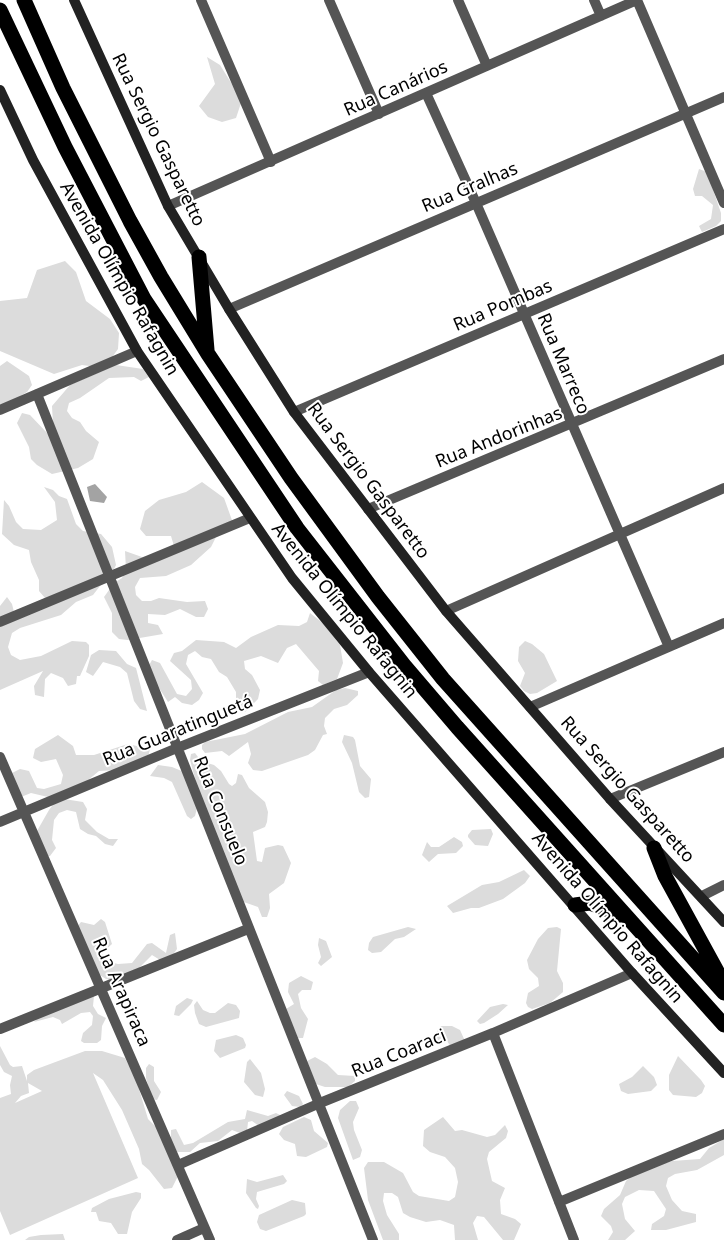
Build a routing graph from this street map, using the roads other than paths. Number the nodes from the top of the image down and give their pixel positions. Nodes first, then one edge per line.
1 (24, 0) edge
2 (74, 0) edge
3 (201, 0) edge
4 (329, 0) edge
5 (458, 0) edge
6 (594, 0) edge
7 (637, 0) edge
8 (0, 10) edge
9 (601, 16) junction
10 (487, 66) junction
11 (0, 90) edge
12 (426, 93) junction
13 (724, 97) edge
14 (379, 114) junction
15 (686, 114) junction
16 (271, 162) junction
17 (476, 203) junction
18 (724, 203) edge
19 (168, 206) junction
20 (724, 229) edge
21 (199, 257) junction
22 (229, 310) junction
23 (525, 314) junction
24 (137, 351) junction
25 (208, 354) junction
26 (724, 359) edge
27 (37, 394) junction
28 (0, 410) edge
29 (294, 412) junction
30 (572, 425) junction
31 (724, 488) edge
32 (368, 509) junction
33 (250, 518) junction
34 (620, 534) junction
35 (111, 575) junction
36 (446, 611) junction
37 (0, 622) edge
38 (724, 623) edge
39 (669, 648) junction
40 (369, 672) junction
41 (530, 707) junction
42 (177, 748) junction
43 (724, 752) edge
44 (0, 757) edge
45 (610, 799) junction
46 (23, 812) junction
47 (0, 822) edge
48 (654, 848) junction
49 (724, 885) edge
50 (702, 896) junction
51 (575, 906) junction
52 (629, 919) junction
53 (724, 922) edge
54 (248, 929) junction
55 (632, 973) junction
56 (724, 984) edge
57 (102, 988) junction
58 (724, 993) edge
59 (724, 1025) edge
60 (0, 1030) edge
61 (493, 1034) junction
62 (724, 1073) edge
63 (320, 1103) junction
64 (724, 1134) edge
65 (178, 1165) junction
66 (559, 1202) junction
67 (204, 1228) junction
68 (177, 1240) edge
69 (210, 1240) edge
70 (373, 1240) edge
71 (574, 1240) edge

1 - 25 highway
2 - 19 street, Rua Sergio Gasparetto
3 - 16 street
4 - 14 street
5 - 10 street
6 - 9 street
7 - 9 street, Rua Canários
7 - 15 street
8 - 52 highway
9 - 10 street, Rua Canários
10 - 12 street, Rua Canários
11 - 24 street, Avenida Olímpio Rafagnin
12 - 14 street, Rua Canários
12 - 17 street, Rua Marreco
13 - 15 street, Rua Gralhas
14 - 16 street, Rua Canários
15 - 17 street, Rua Gralhas
15 - 18 street
16 - 19 street, Rua Canários
17 - 22 street, Rua Gralhas
17 - 23 street, Rua Marreco
19 - 21 street, Rua Sergio Gasparetto
20 - 23 street, Rua Pombas
21 - 22 street, Rua Sergio Gasparetto
21 - 25 highway
22 - 29 street, Rua Sergio Gasparetto
23 - 29 street, Rua Pombas
23 - 30 street, Rua Marreco
24 - 27 street
24 - 33 street, Avenida Olímpio Rafagnin
25 - 58 highway
26 - 30 street, Rua Andorinhas
27 - 28 street
27 - 35 street, Rua Consuelo
29 - 32 street, Rua Sergio Gasparetto
30 - 32 street, Rua Andorinhas
30 - 34 street, Rua Marreco
31 - 34 street
32 - 36 street, Rua Sergio Gasparetto
33 - 35 street
33 - 40 street, Avenida Olímpio Rafagnin
34 - 36 street
34 - 39 street, Rua Marreco
35 - 37 street
35 - 42 street, Rua Consuelo
36 - 41 street, Rua Sergio Gasparetto
38 - 39 street
39 - 41 street
40 - 42 street, Rua Guaratinguetá
40 - 51 street, Avenida Olímpio Rafagnin
41 - 45 street, Rua Sergio Gasparetto
42 - 46 street, Rua Guaratinguetá
42 - 54 street, Rua Consuelo
43 - 45 street
44 - 46 street, Rua Arapiraca
45 - 48 street, Rua Sergio Gasparetto
46 - 47 street, Rua Guaratinguetá
46 - 57 street, Rua Arapiraca
48 - 50 street, Rua Sergio Gasparetto
48 - 56 highway
49 - 50 street
50 - 53 street, Rua Sergio Gasparetto
51 - 52 highway
51 - 55 street, Avenida Olímpio Rafagnin
52 - 59 highway
54 - 57 street
54 - 63 street, Rua Consuelo
55 - 61 street, Rua Coaraci
55 - 62 street, Avenida Olímpio Rafagnin
57 - 60 street
57 - 65 street, Rua Arapiraca
61 - 63 street, Rua Coaraci
61 - 66 street
63 - 65 street, Rua Coaraci
63 - 70 street, Rua Consuelo
64 - 66 street
65 - 67 street, Rua Arapiraca
66 - 71 street
67 - 68 street
67 - 69 street, Rua Arapiraca

